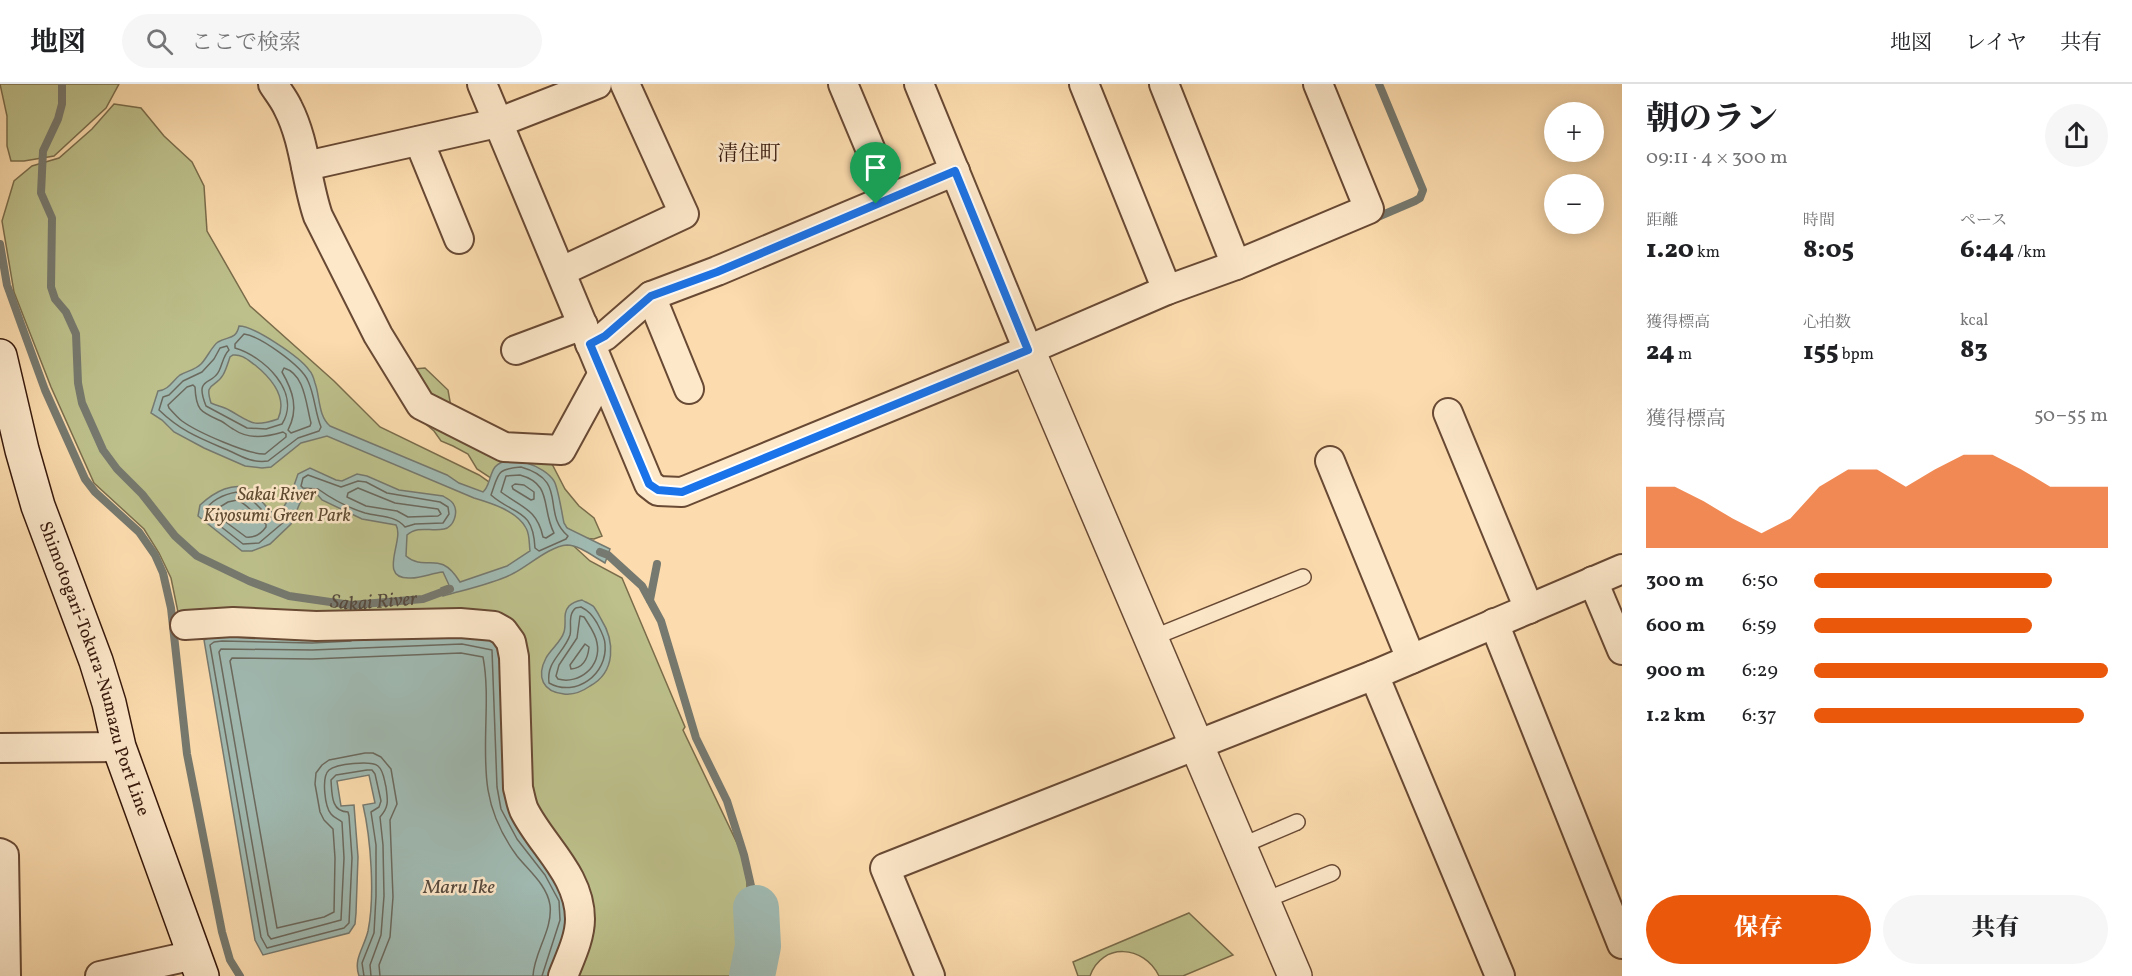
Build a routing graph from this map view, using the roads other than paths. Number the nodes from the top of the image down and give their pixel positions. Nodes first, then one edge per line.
1 (273, 84) edge
2 (482, 84) edge
3 (597, 84) edge
4 (625, 84) edge
5 (843, 84) edge
6 (919, 84) edge
7 (1084, 84) edge
8 (1164, 84) edge
9 (1318, 84) edge
10 (497, 123) junction
11 (419, 141) junction
12 (877, 165) dead end
13 (306, 166) junction
14 (955, 171) junction
15 (459, 239) dead end
16 (1236, 265) junction
17 (562, 272) junction
18 (1167, 290) junction
19 (651, 296) junction
20 (586, 334) junction
21 (516, 350) dead end
22 (1028, 350) junction
23 (0, 356) edge
24 (602, 375) junction
25 (689, 389) dead end
26 (1448, 413) dead end
27 (1330, 461) dead end
28 (1622, 569) edge
29 (1303, 577) dead end
30 (1593, 580) junction
31 (1529, 609) junction
32 (1494, 623) junction
33 (184, 625) dead end
34 (1152, 638) junction
35 (1622, 650) edge
36 (1411, 659) junction
37 (1374, 675) junction
38 (1197, 744) junction
39 (119, 747) junction
40 (0, 748) edge
41 (1297, 822) dead end
42 (1240, 846) junction
43 (0, 853) edge
44 (1332, 873) dead end
45 (1263, 901) junction
46 (1622, 944) edge
47 (198, 966) edge
48 (6, 976) edge
49 (100, 976) edge
50 (563, 976) edge
51 (930, 976) edge
52 (1295, 976) edge
53 (1500, 976) edge

1 - 13 street
2 - 10 street
3 - 10 street
4 - 17 street
5 - 12 street
6 - 14 street
7 - 18 street
8 - 16 street
9 - 16 street
10 - 11 street
10 - 17 street
11 - 13 street
11 - 15 street
13 - 24 street
14 - 19 street
14 - 22 street
16 - 18 street
17 - 20 street
18 - 22 street
19 - 20 street
19 - 25 street
20 - 21 street
20 - 24 street
22 - 24 street
22 - 34 street
23 - 39 street, Shimotogari-Tokura-Numazu Port Line
26 - 31 street
27 - 36 street
28 - 30 street
29 - 34 lane
30 - 31 street
30 - 35 street
31 - 32 street
32 - 36 street
32 - 46 street
33 - 50 street
34 - 38 street
36 - 37 street
37 - 38 street
37 - 53 street
38 - 42 street
38 - 51 street
39 - 40 street
39 - 47 street, Shimotogari-Tokura-Numazu Port Line
41 - 42 lane
42 - 45 street
43 - 48 street
44 - 45 lane
45 - 52 street
47 - 49 street

